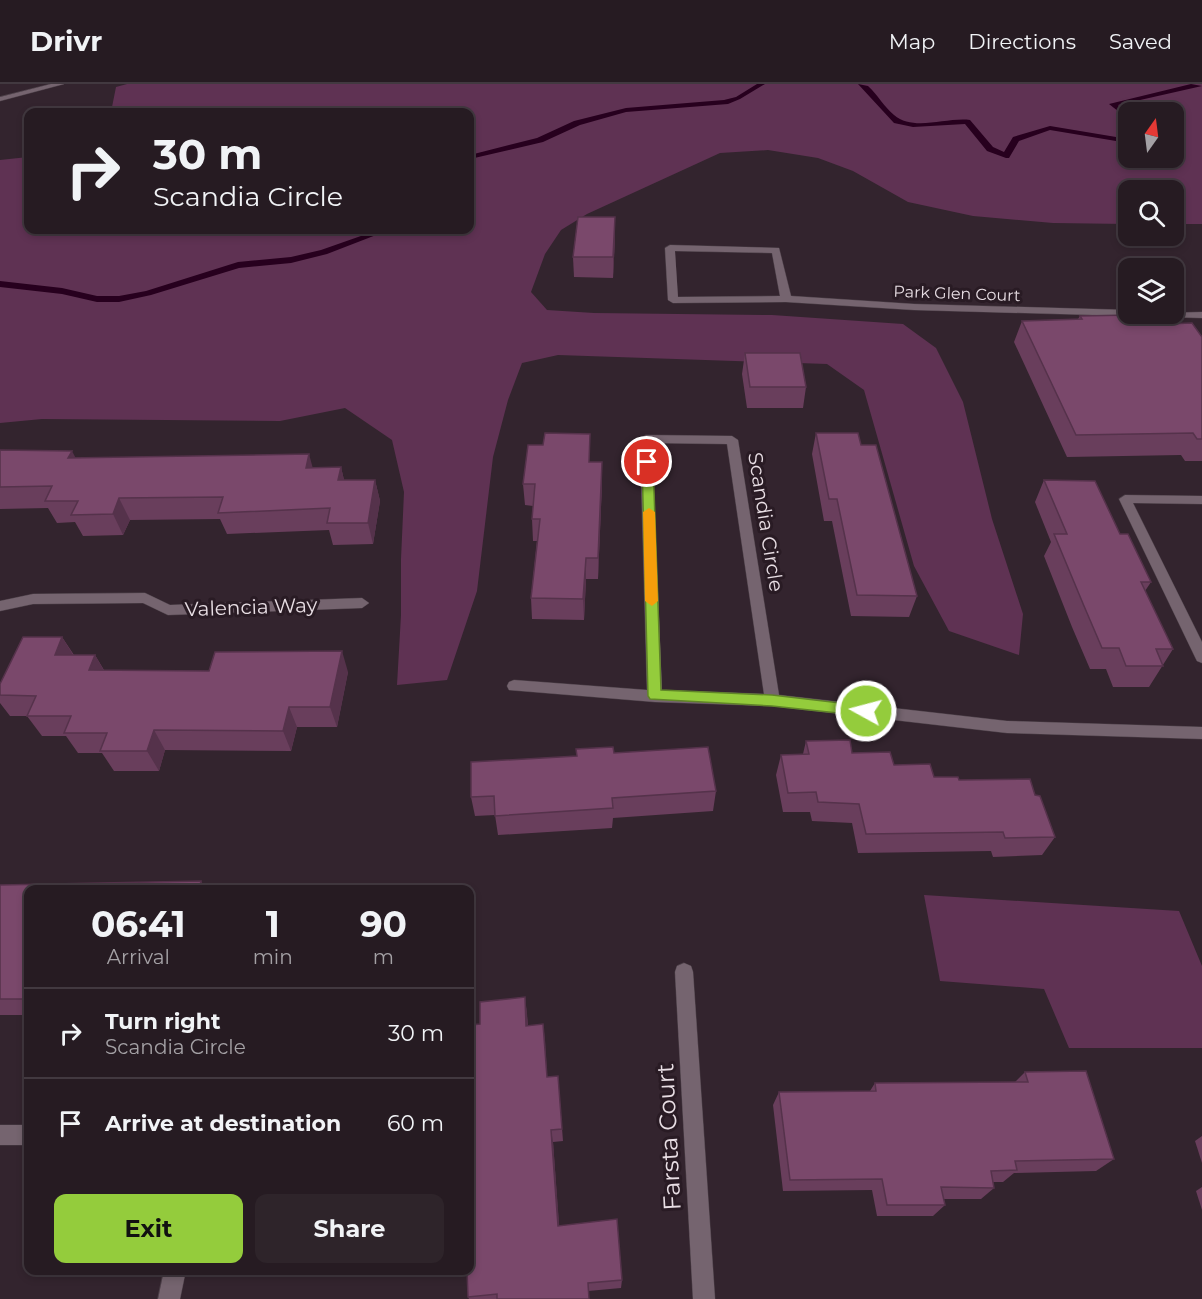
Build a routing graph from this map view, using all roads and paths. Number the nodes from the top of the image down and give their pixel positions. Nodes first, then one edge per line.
1 (60, 84) edge
2 (0, 99) edge
3 (786, 299) junction
4 (1118, 313) edge
5 (1184, 315) edge
6 (1202, 315) edge
7 (1202, 500) edge
8 (362, 603) dead end
9 (0, 606) edge
10 (1202, 657) edge
11 (514, 686) dead end
12 (655, 696) junction
13 (772, 700) junction
14 (1202, 733) edge
15 (684, 972) dead end
16 (0, 1135) edge
17 (24, 1135) edge
18 (174, 1275) edge
19 (170, 1299) edge
20 (704, 1299) edge

1 - 2 street
3 - 3 street, Park Glen Court
3 - 4 street, Park Glen Court
5 - 6 street
7 - 10 street
8 - 9 street, Valencia Way
11 - 12 street
12 - 13 street
12 - 13 street, Scandia Circle
13 - 14 street
15 - 20 street, Farsta Court
16 - 17 street
18 - 19 street

